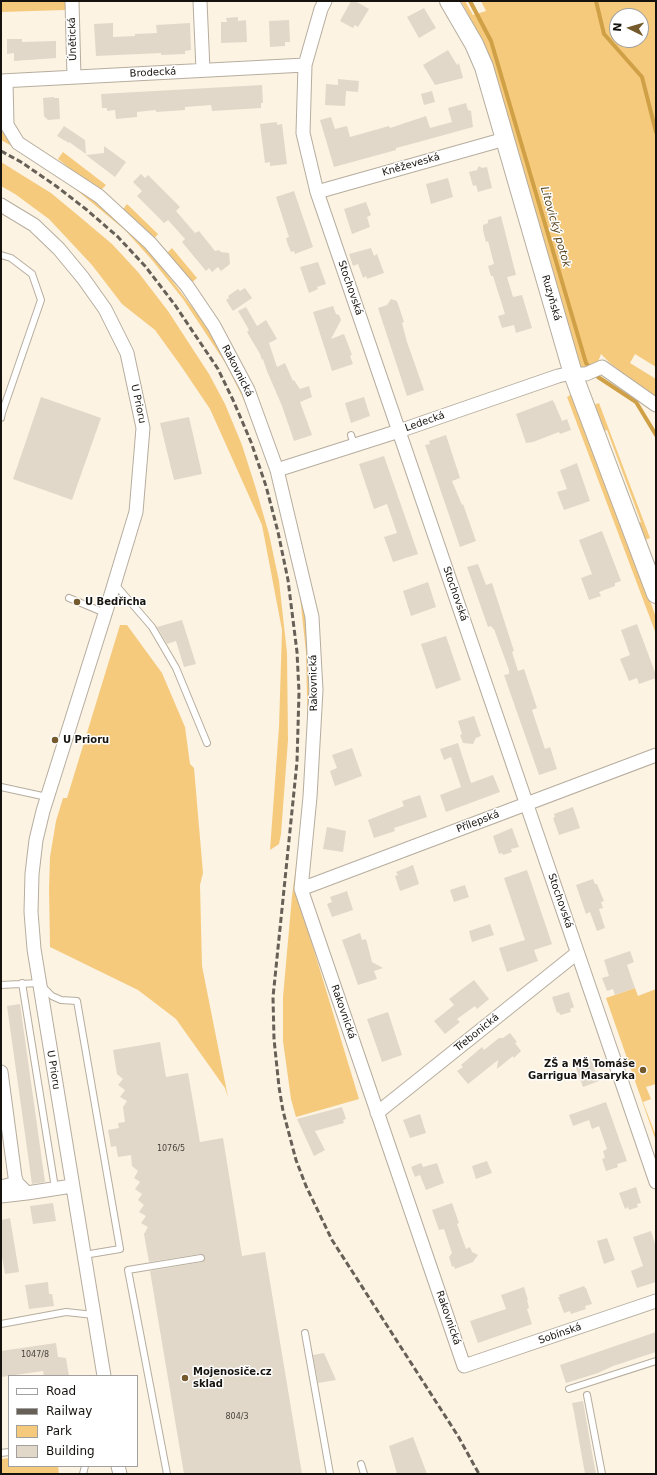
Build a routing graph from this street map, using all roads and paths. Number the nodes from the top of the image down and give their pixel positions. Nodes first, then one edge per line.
1 (72, 1) edge
2 (200, 1) edge
3 (326, 1) edge
4 (449, 1) edge
5 (305, 65) junction
6 (203, 70) junction
7 (74, 77) junction
8 (4, 81) edge
9 (505, 139) junction
10 (317, 192) junction
11 (1, 205) edge
12 (1, 255) edge
13 (585, 372) junction
14 (656, 405) edge
15 (1, 418) edge
16 (399, 431) junction
17 (277, 470) junction
18 (114, 583) junction
19 (656, 594) edge
20 (69, 598) dead end
21 (105, 613) junction
22 (207, 743) dead end
23 (656, 755) edge
24 (2, 786) edge
25 (48, 798) junction
26 (527, 804) junction
27 (301, 889) junction
28 (577, 953) junction
29 (39, 982) junction
30 (22, 983) junction
31 (1, 985) edge
32 (1, 1072) edge
33 (377, 1113) junction
34 (656, 1182) edge
35 (17, 1183) junction
36 (72, 1186) junction
37 (1, 1187) edge
38 (55, 1188) junction
39 (27, 1193) junction
40 (1, 1196) edge
41 (84, 1255) junction
42 (201, 1258) dead end
43 (656, 1301) edge
44 (94, 1315) junction
45 (1, 1324) edge
46 (305, 1333) dead end
47 (656, 1361) edge
48 (464, 1366) joint
49 (104, 1375) edge
50 (569, 1389) dead end
51 (587, 1395) dead end
52 (361, 1464) dead end
53 (167, 1474) edge
54 (330, 1474) edge
55 (364, 1474) edge
56 (602, 1474) edge

1 - 7 street, Únětická
2 - 6 street
3 - 5 street, Stochovská
4 - 9 street, Ruzyňská
5 - 6 street, Brodecká
5 - 10 street, Stochovská
6 - 7 street, Brodecká
7 - 8 street, Brodecká
8 - 17 street, Rakovnická
9 - 10 street, Kněževeská
9 - 13 street, Ruzyňská
10 - 16 street, Stochovská
11 - 18 street, U Prioru
12 - 15 lane
13 - 14 street
13 - 16 street, Ledecká
13 - 19 street, Ruzyňská
16 - 17 street, Ledecká
16 - 26 street, Stochovská
17 - 27 street, Rakovnická
18 - 21 street, U Prioru
18 - 22 lane
20 - 21 lane
21 - 25 street, U Prioru
23 - 26 street, Přílepská
24 - 25 lane
25 - 29 street, U Prioru
26 - 27 street, Přílepská
26 - 28 street, Stochovská
27 - 33 street, Rakovnická
28 - 33 street, Třebonická
28 - 34 street, Stochovská
29 - 30 lane
29 - 36 street, U Prioru
29 - 41 lane
30 - 31 lane
30 - 38 lane
32 - 35 street
33 - 48 street, Rakovnická
35 - 37 street
35 - 39 street
36 - 38 street
36 - 41 street, U Prioru
38 - 39 street
39 - 40 street
41 - 44 street, U Prioru
42 - 53 lane
43 - 48 street, Sobínská
44 - 45 lane
44 - 49 street, U Prioru
46 - 54 lane
47 - 50 lane
51 - 56 lane
52 - 55 lane

